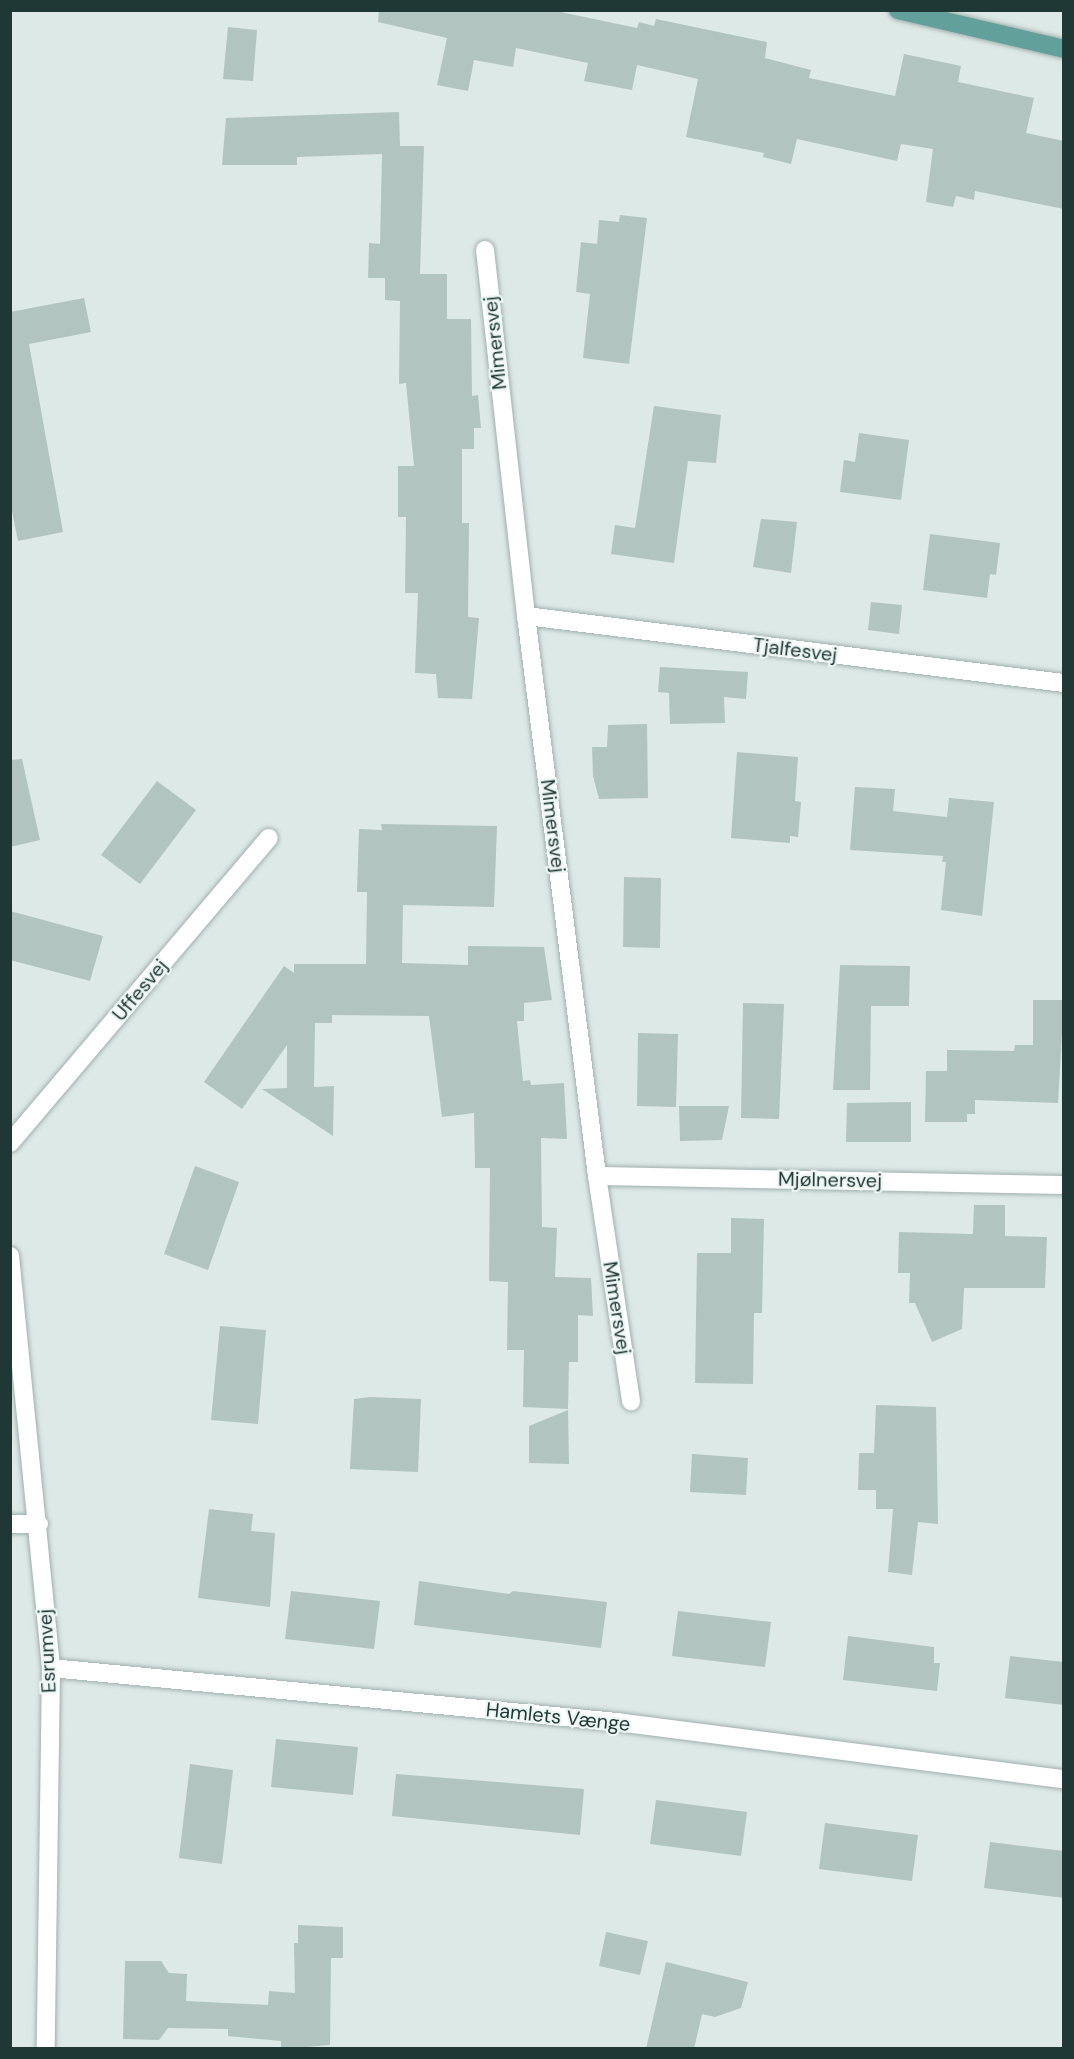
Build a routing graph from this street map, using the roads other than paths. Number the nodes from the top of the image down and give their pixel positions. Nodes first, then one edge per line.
1 (898, 10) edge
2 (1064, 49) edge
3 (485, 250) dead end
4 (526, 616) junction
5 (1064, 683) edge
6 (269, 838) dead end
7 (10, 1143) edge
8 (597, 1176) junction
9 (1064, 1185) edge
10 (10, 1256) edge
11 (631, 1401) dead end
12 (10, 1524) edge
13 (39, 1524) junction
14 (51, 1668) junction
15 (1064, 1779) edge
16 (46, 2049) edge

1 - 2 main road
3 - 4 street, Mimersvej
4 - 5 street, Tjalfesvej
4 - 8 street, Mimersvej
6 - 7 street, Uffesvej
8 - 9 street, Mjølnersvej
8 - 11 street, Mimersvej
10 - 13 street, Esrumvej
12 - 13 street
13 - 14 street, Esrumvej
14 - 15 street, Hamlets Vænge
14 - 16 street, Esrumvej

